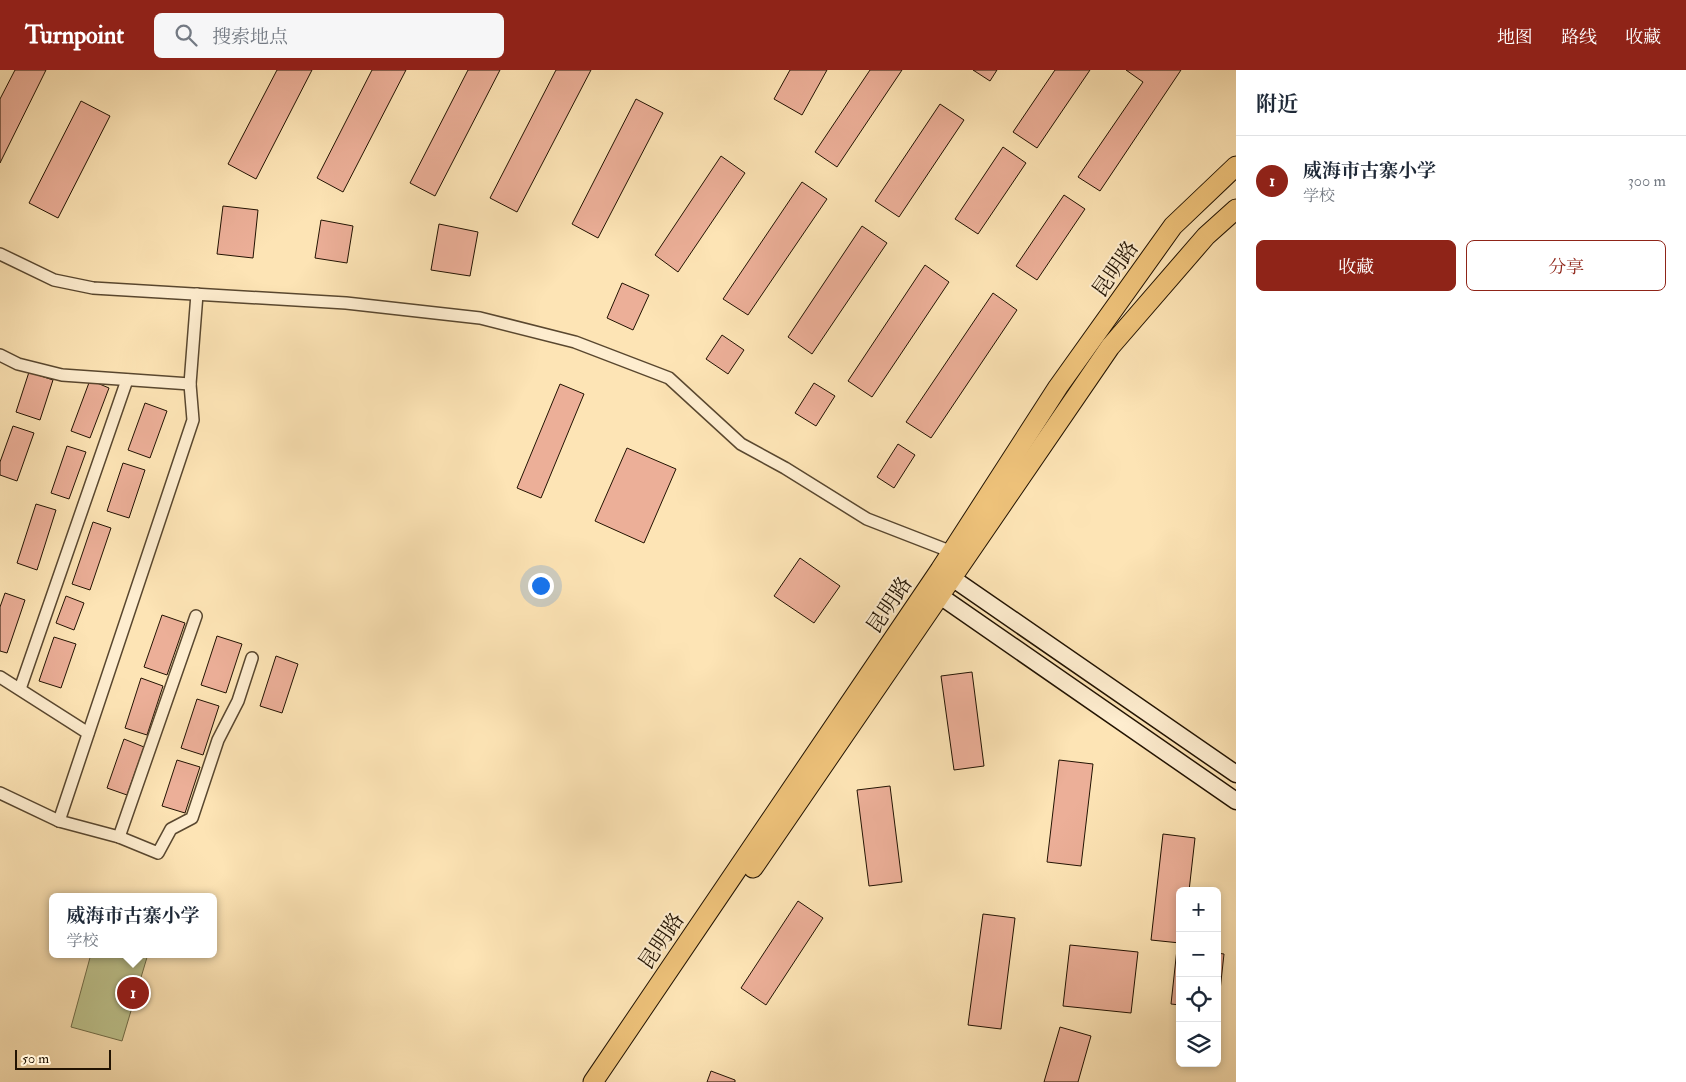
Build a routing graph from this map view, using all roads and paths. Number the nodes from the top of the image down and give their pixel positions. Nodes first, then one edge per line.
1 (1236, 166) edge
2 (1236, 209) edge
3 (0, 254) edge
4 (197, 294) junction
5 (1, 359) edge
6 (127, 380) junction
7 (190, 384) junction
8 (958, 556) junction
9 (946, 574) junction
10 (934, 592) junction
11 (196, 616) dead end
12 (252, 658) dead end
13 (0, 677) edge
14 (20, 689) junction
15 (88, 733) junction
16 (1236, 774) edge
17 (0, 793) edge
18 (1236, 801) edge
19 (59, 821) junction
20 (120, 837) junction
21 (593, 1082) edge
22 (608, 1082) edge

1 - 8 main road, 昆明路
2 - 8 main road, 昆明路
3 - 4 street
4 - 7 street
4 - 8 street
5 - 6 street
6 - 7 street
6 - 14 street
7 - 15 street
8 - 9 main road, 昆明路
9 - 10 main road, 昆明路
9 - 16 main road
10 - 18 main road
10 - 21 main road, 昆明路
10 - 22 main road, 昆明路
11 - 20 street
12 - 20 street
13 - 14 street
14 - 15 street
15 - 19 street
17 - 19 street
19 - 20 street

